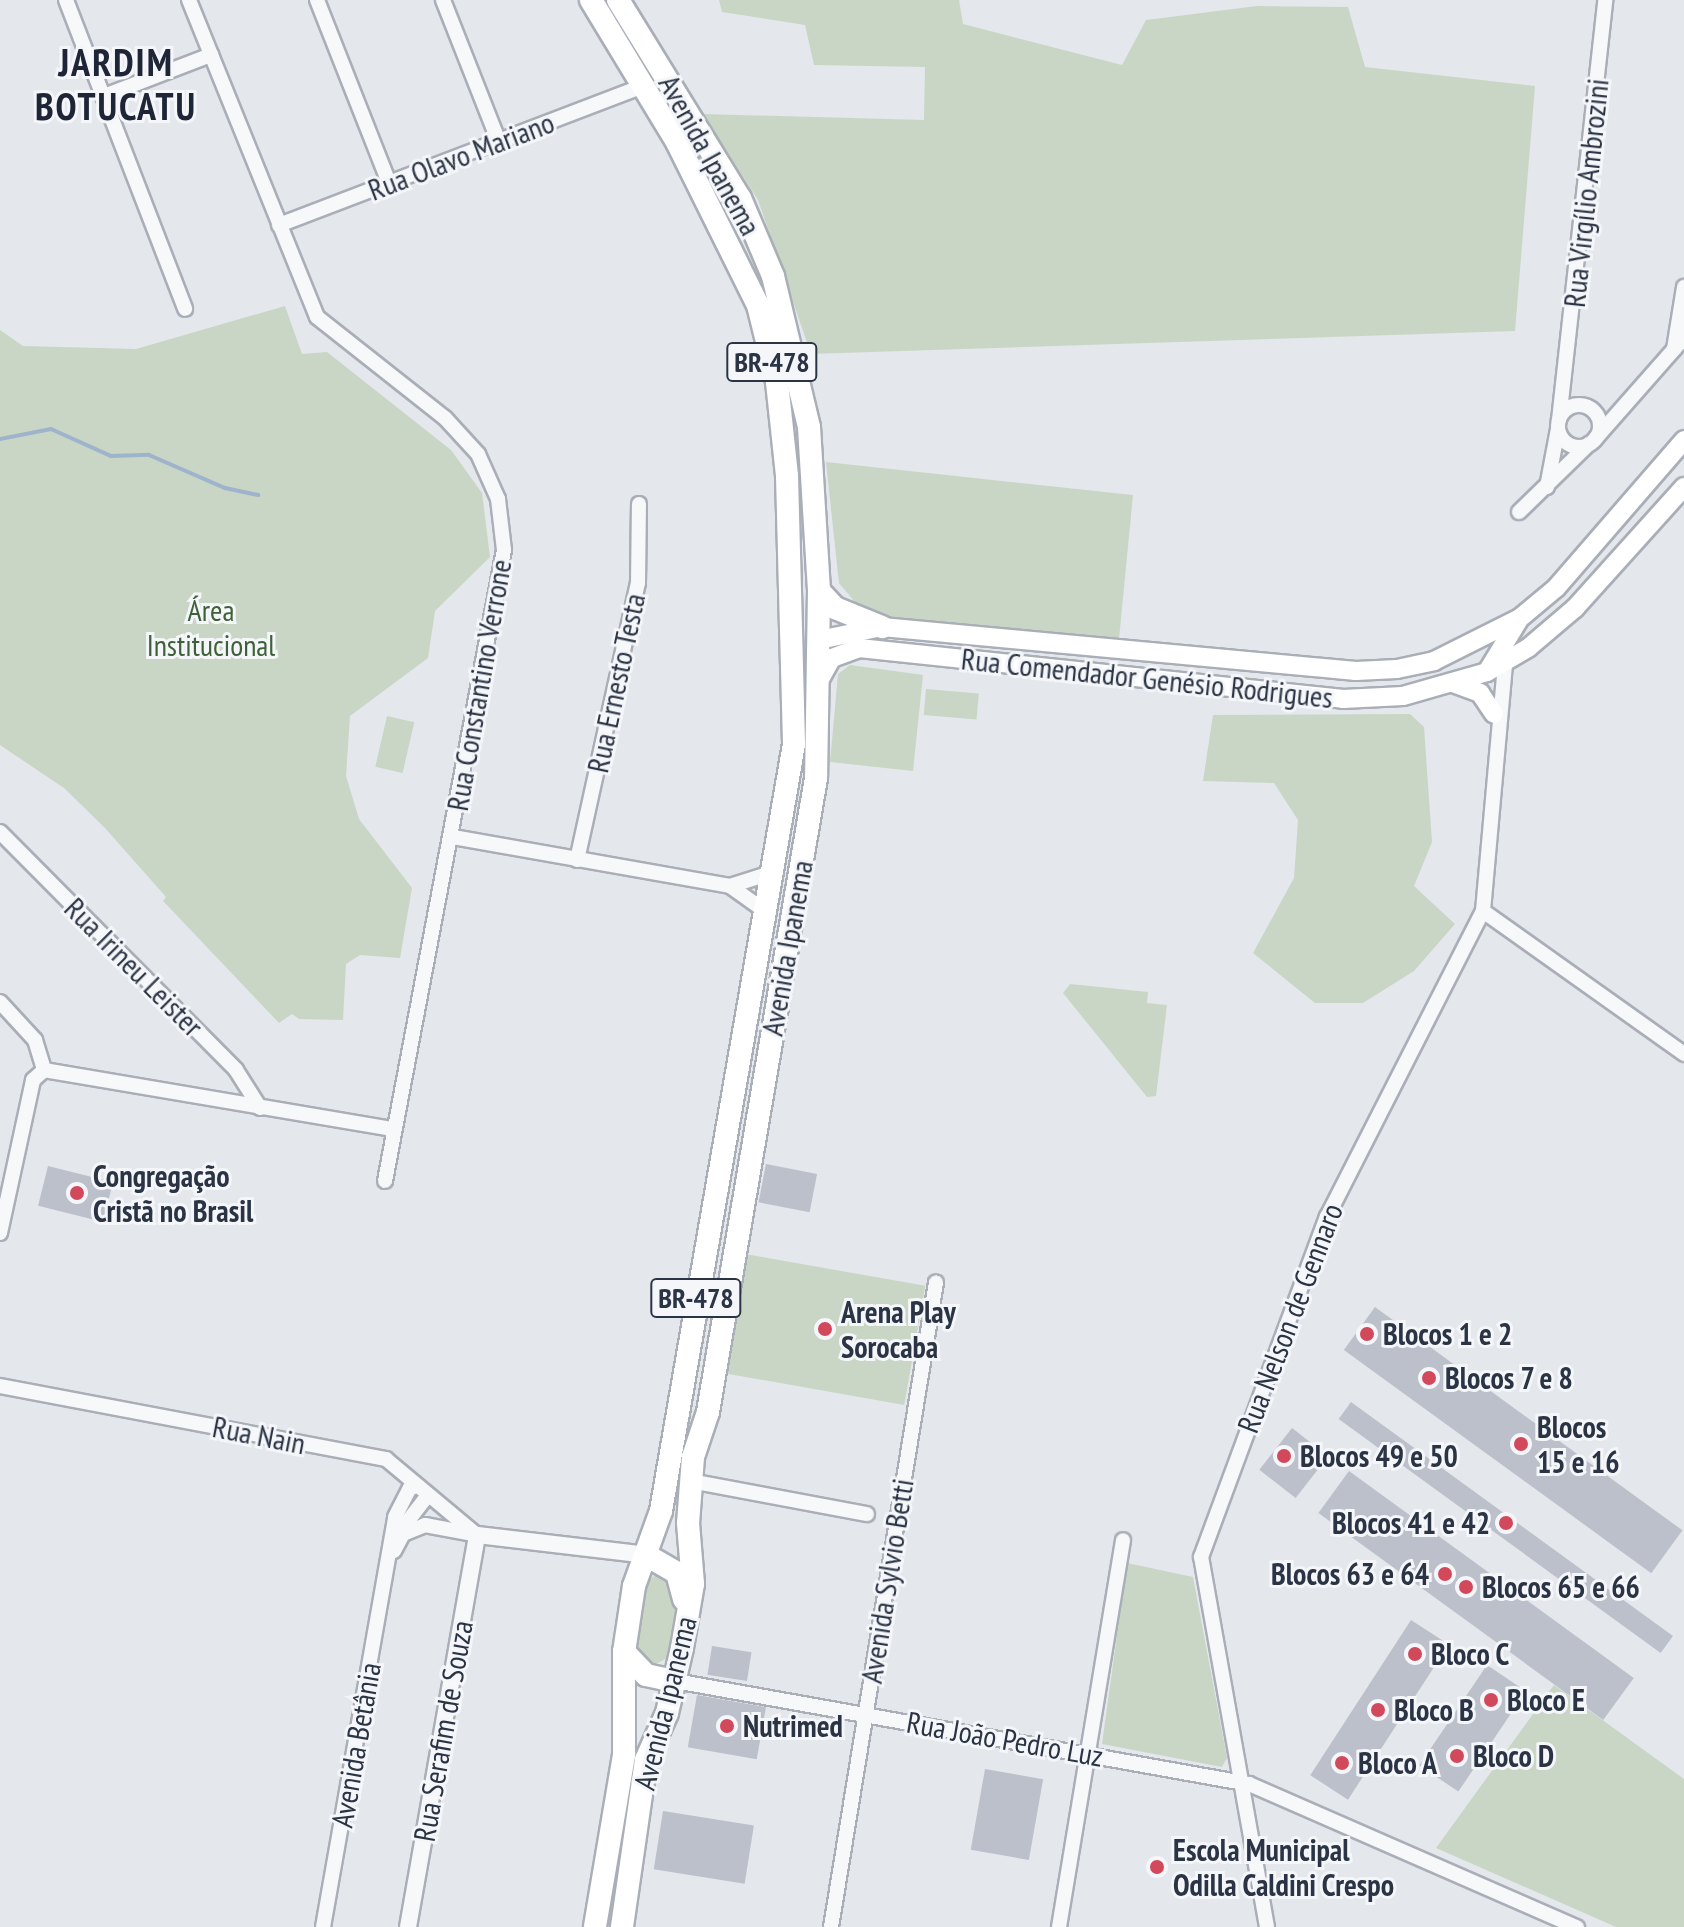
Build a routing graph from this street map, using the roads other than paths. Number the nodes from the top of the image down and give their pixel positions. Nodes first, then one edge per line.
1 (66, 0) edge
2 (189, 0) edge
3 (317, 0) edge
4 (443, 0) edge
5 (591, 0) edge
6 (618, 0) edge
7 (1605, 0) edge
8 (1612, 0) edge
9 (1603, 18) junction
10 (638, 30) junction
11 (211, 55) junction
12 (643, 86) junction
13 (104, 96) junction
14 (499, 142) junction
15 (389, 183) junction
16 (279, 225) junction
17 (1684, 288) edge
18 (185, 309) dead end
19 (1681, 346) edge
20 (1568, 368) junction
21 (1627, 399) junction
22 (1585, 406) junction
23 (1558, 424) junction
24 (1684, 440) edge
25 (1592, 441) junction
26 (1684, 487) edge
27 (1546, 491) junction
28 (639, 504) dead end
29 (1519, 512) dead end
30 (819, 591) junction
31 (1520, 618) junction
32 (882, 627) junction
33 (819, 640) junction
34 (793, 667) junction
35 (1496, 668) junction
36 (819, 681) junction
37 (1453, 683) junction
38 (1496, 722) junction
39 (0, 832) edge
40 (453, 837) junction
41 (577, 860) junction
42 (771, 873) junction
43 (730, 886) junction
44 (765, 911) junction
45 (1483, 911) junction
46 (0, 1002) edge
47 (1684, 1054) edge
48 (44, 1070) junction
49 (260, 1108) junction
50 (393, 1129) junction
51 (8, 1152) edge
52 (385, 1181) dead end
53 (3, 1188) edge
54 (0, 1233) edge
55 (936, 1282) dead end
56 (4, 1387) edge
57 (386, 1459) junction
58 (690, 1481) junction
59 (423, 1490) junction
60 (867, 1514) dead end
61 (395, 1518) junction
62 (477, 1535) junction
63 (1123, 1540) dead end
64 (646, 1555) junction
65 (388, 1562) junction
66 (682, 1648) junction
67 (624, 1652) junction
68 (675, 1681) junction
69 (866, 1713) junction
70 (1088, 1754) junction
71 (1240, 1782) junction
72 (323, 1927) edge
73 (408, 1927) edge
74 (595, 1927) edge
75 (622, 1927) edge
76 (831, 1927) edge
77 (1059, 1927) edge
78 (1267, 1927) edge
79 (1577, 1927) edge

1 - 13 street
2 - 11 street, Rua Constantino Verrone
3 - 15 street
4 - 14 street
5 - 12 main road, Avenida Ipanema / BR-478
6 - 10 main road, Avenida Ipanema / BR-478
7 - 9 street, Rua Virgílio Ambrozini
8 - 9 street, Rua Virgílio Ambrozini
9 - 20 street, Rua Virgílio Ambrozini
10 - 12 main road
10 - 30 main road, Avenida Ipanema / BR-478
11 - 13 street
11 - 16 street, Rua Constantino Verrone
12 - 14 street, Rua Olavo Mariano
12 - 34 main road, Avenida Ipanema / BR-478
13 - 18 street
14 - 15 street, Rua Olavo Mariano
15 - 16 street, Rua Olavo Mariano
16 - 40 street, Rua Constantino Verrone
17 - 19 street
19 - 21 street
20 - 22 street, Rua Virgílio Ambrozini
20 - 23 street, Rua Virgílio Ambrozini
21 - 22 street
21 - 25 street
22 - 23 street
22 - 25 street
23 - 25 street
23 - 27 street, Rua Virgílio Ambrozini
24 - 31 main road
25 - 27 street
26 - 35 main road
27 - 29 street
28 - 41 street, Rua Ernesto Testa
30 - 32 main road
30 - 33 main road, Avenida Ipanema / BR-478
31 - 32 main road, Rua Comendador Genésio Rodrigues
31 - 35 main road
32 - 33 main road, Rua Comendador Genésio Rodrigues
33 - 34 main road
33 - 36 main road, Avenida Ipanema / BR-478
34 - 42 main road, Avenida Ipanema / BR-478
35 - 37 main road, Rua Comendador Genésio Rodrigues
35 - 38 street, Rua Nelson de Gennaro
36 - 37 main road, Rua Comendador Genésio Rodrigues
36 - 58 main road, Avenida Ipanema / BR-478
37 - 38 main road
38 - 45 street, Rua Nelson de Gennaro
39 - 49 street, Rua Irineu Leister
40 - 41 street
40 - 50 street, Rua Constantino Verrone
41 - 43 street
42 - 43 street
42 - 44 main road, Avenida Ipanema / BR-478
43 - 44 street
44 - 64 main road, Avenida Ipanema / BR-478
45 - 47 street
45 - 71 street, Rua Nelson de Gennaro
46 - 48 street
48 - 49 street
48 - 51 street
49 - 50 street
50 - 52 street, Rua Constantino Verrone
51 - 53 street
53 - 54 street
55 - 69 street, Avenida Sylvio Betti
56 - 57 street, Rua Nain
57 - 59 street, Rua Nain
57 - 61 street, Avenida Betânia
58 - 60 street
58 - 66 main road, Avenida Ipanema / BR-478
59 - 61 street, Avenida Betânia
59 - 62 street, Rua Nain
59 - 65 street, Avenida Betânia
61 - 65 street, Avenida Betânia
62 - 64 street
62 - 65 street
62 - 73 street, Rua Serafim de Souza
63 - 70 street
64 - 66 main road
64 - 67 main road, Avenida Ipanema / BR-478
65 - 72 street, Avenida Betânia
66 - 68 main road, Avenida Ipanema / BR-478
67 - 68 main road
67 - 74 main road, Avenida Ipanema / BR-478
68 - 69 street, Rua João Pedro Luz
68 - 75 main road, Avenida Ipanema / BR-478
69 - 70 street, Rua João Pedro Luz
69 - 76 street, Avenida Sylvio Betti
70 - 71 street, Rua João Pedro Luz
70 - 77 street
71 - 78 street, Rua Nelson de Gennaro
71 - 79 street, Rua João Pedro Luz

